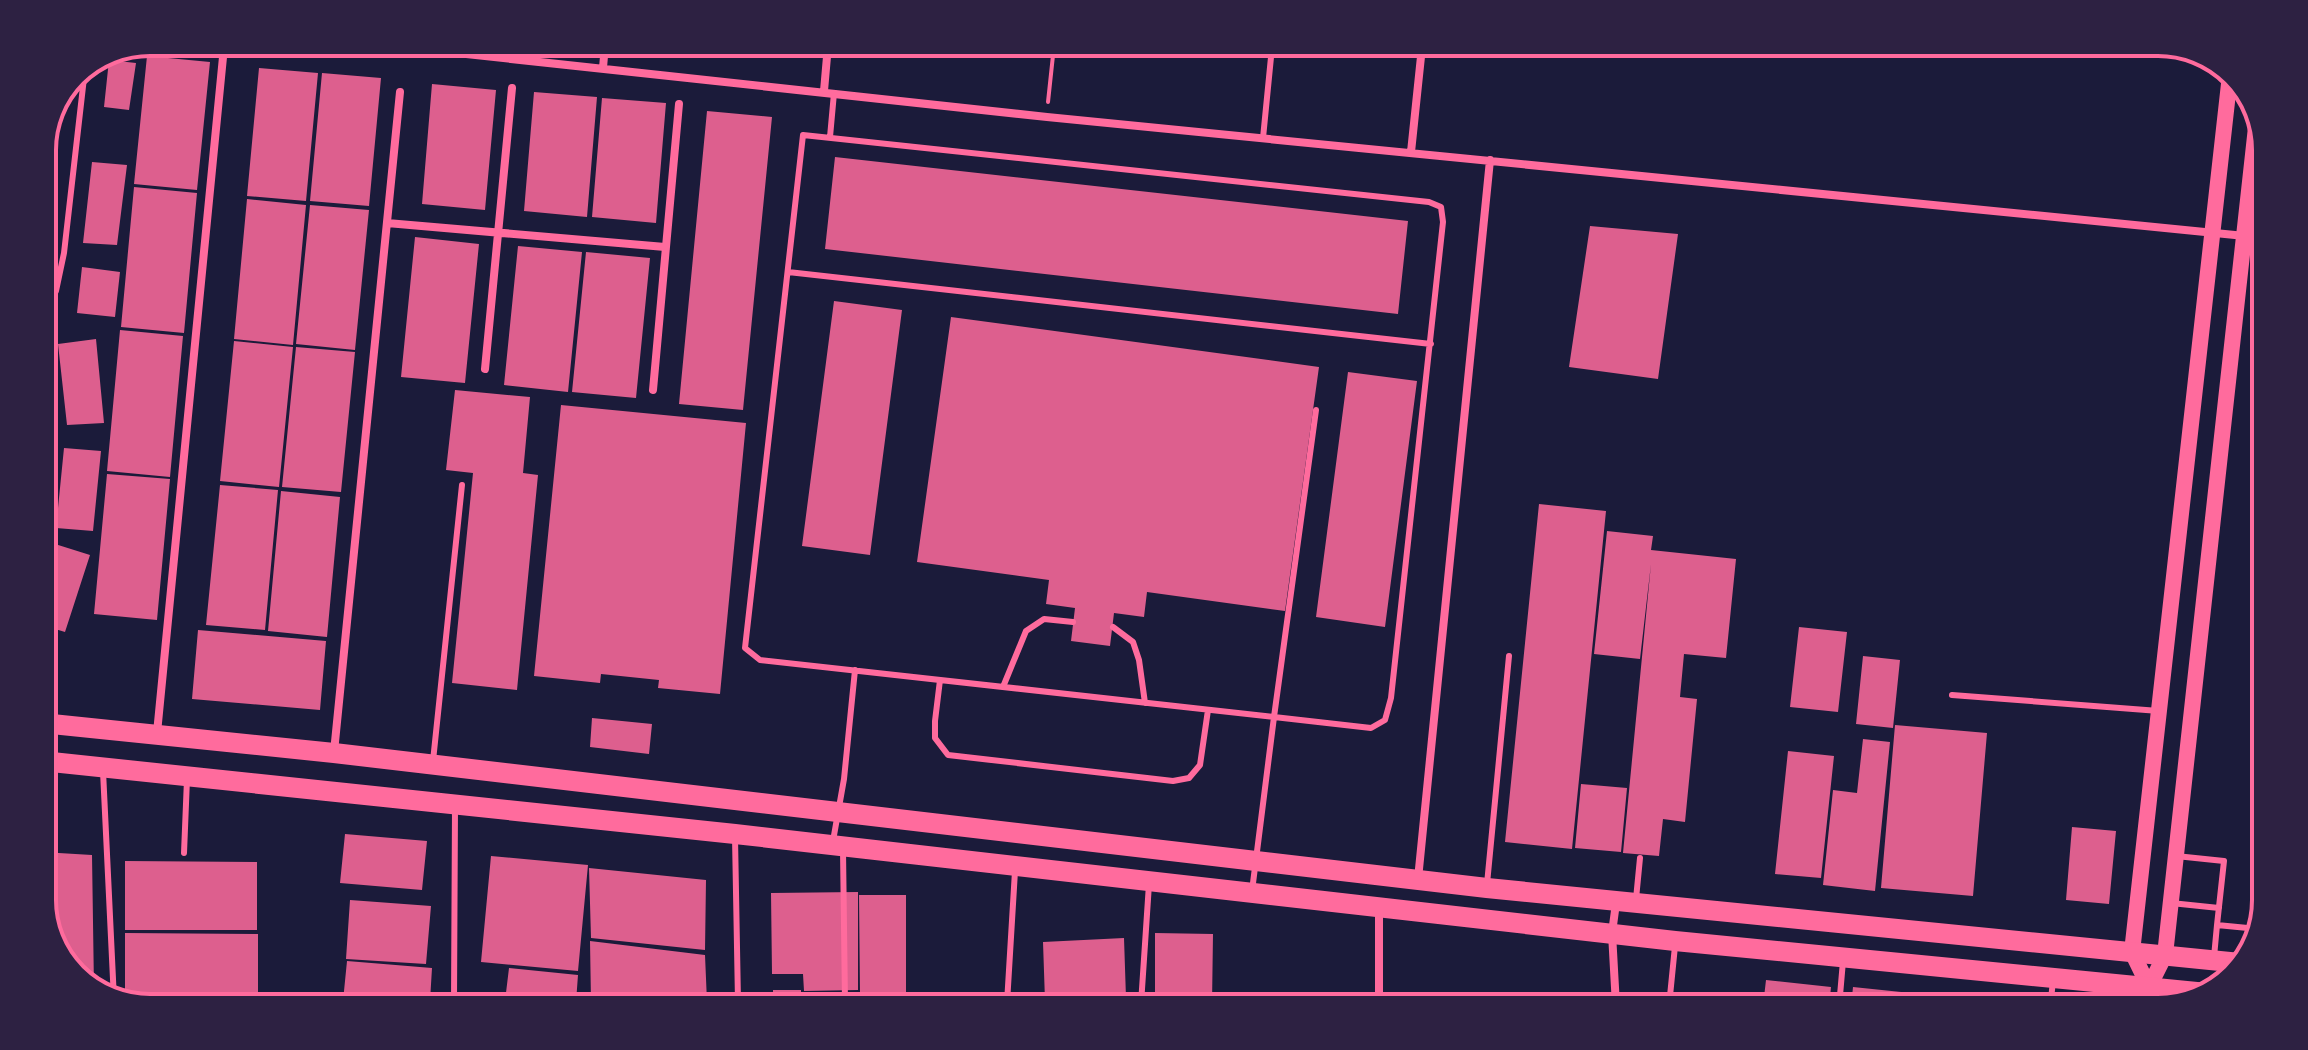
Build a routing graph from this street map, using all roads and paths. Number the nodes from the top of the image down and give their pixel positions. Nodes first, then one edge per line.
1 (490, 56) edge
2 (604, 56) edge
3 (827, 56) edge
4 (1053, 56) edge
5 (1271, 56) edge
6 (1421, 56) edge
7 (223, 57) dead end
8 (603, 68) junction
9 (83, 84) edge
10 (2229, 87) edge
11 (512, 88) dead end
12 (824, 91) junction
13 (400, 92) dead end
14 (834, 92) junction
15 (679, 104) dead end
16 (1047, 117) junction
17 (830, 137) junction
18 (1263, 138) junction
19 (1411, 152) junction
20 (1490, 160) junction
21 (2252, 194) edge
22 (387, 223) junction
23 (498, 233) junction
24 (2211, 233) junction
25 (2244, 236) junction
26 (2252, 237) edge
27 (665, 247) junction
28 (788, 272) junction
29 (56, 291) edge
30 (1431, 344) junction
31 (485, 369) dead end
32 (653, 390) dead end
33 (1316, 410) dead end
34 (462, 485) dead end
35 (1073, 622) dead end
36 (1113, 627) dead end
37 (1509, 656) dead end
38 (855, 670) junction
39 (940, 680) junction
40 (1003, 687) junction
41 (1952, 695) dead end
42 (1145, 703) junction
43 (1208, 710) junction
44 (2159, 711) junction
45 (1274, 717) junction
46 (56, 724) edge
47 (157, 734) junction
48 (334, 753) junction
49 (56, 762) edge
50 (432, 765) junction
51 (103, 767) junction
52 (187, 776) junction
53 (455, 804) junction
54 (838, 812) junction
55 (735, 834) junction
56 (838, 846) junction
57 (184, 853) dead end
58 (2176, 856) junction
59 (1640, 858) dead end
60 (1256, 862) junction
61 (1015, 866) junction
62 (1418, 880) junction
63 (1149, 882) junction
64 (1487, 888) junction
65 (1251, 894) junction
66 (1626, 901) junction
67 (2171, 903) junction
68 (2219, 908) junction
69 (1379, 909) junction
70 (2217, 925) junction
71 (2247, 928) edge
72 (1612, 933) junction
73 (1675, 941) junction
74 (2132, 952) junction
75 (2165, 955) junction
76 (1844, 957) junction
77 (2213, 961) junction
78 (2229, 962) edge
79 (2053, 977) junction
80 (113, 987) edge
81 (2149, 987) junction
82 (2183, 991) edge
83 (454, 994) edge
84 (738, 994) edge
85 (845, 994) edge
86 (1008, 994) edge
87 (1142, 994) edge
88 (1379, 994) edge
89 (1615, 994) edge
90 (1670, 994) edge
91 (1840, 994) edge
92 (2051, 994) edge
93 (2148, 994) edge

1 - 8 street
2 - 8 street
3 - 12 street
4 - 16 path
5 - 18 lane
6 - 19 street
7 - 47 street
8 - 12 street
9 - 29 lane
10 - 24 main road
11 - 23 street
12 - 14 street
13 - 22 street
14 - 16 street
14 - 17 lane
15 - 27 street
16 - 18 street
17 - 28 lane
17 - 30 lane
18 - 19 street
19 - 20 street
20 - 24 street
20 - 62 street
21 - 25 main road
22 - 23 street
22 - 48 street
23 - 27 street
23 - 31 street
24 - 25 street
24 - 44 main road
25 - 26 street
25 - 58 main road
27 - 32 street
28 - 30 lane
28 - 38 lane
30 - 45 lane
33 - 45 lane
34 - 50 lane
35 - 40 lane
36 - 42 lane
37 - 64 lane
38 - 39 lane
38 - 54 lane
39 - 40 lane
39 - 43 lane
40 - 42 lane
41 - 44 lane
42 - 43 lane
43 - 45 lane
44 - 74 main road
45 - 60 lane
46 - 47 main road
47 - 48 main road
48 - 50 main road
49 - 51 main road
50 - 54 main road
51 - 52 main road
51 - 80 lane
52 - 53 main road
52 - 57 lane
53 - 55 main road
53 - 83 lane
54 - 56 lane
54 - 60 main road
55 - 56 main road
55 - 84 lane
56 - 61 main road
56 - 85 lane
58 - 67 main road
58 - 68 lane
59 - 66 lane
60 - 62 main road
60 - 65 lane
61 - 63 main road
61 - 86 lane
62 - 64 main road
63 - 65 main road
63 - 87 lane
64 - 66 main road
65 - 69 main road
66 - 72 street
66 - 74 main road
67 - 68 lane
67 - 75 main road
68 - 70 lane
69 - 72 main road
69 - 88 street
70 - 71 lane
70 - 77 lane
72 - 73 main road
72 - 89 street
73 - 76 main road
73 - 90 lane
74 - 75 main road
74 - 81 main road
75 - 77 main road
75 - 81 main road
76 - 79 main road
76 - 91 lane
77 - 78 main road
79 - 81 main road
79 - 92 lane
81 - 82 main road
81 - 93 main road

